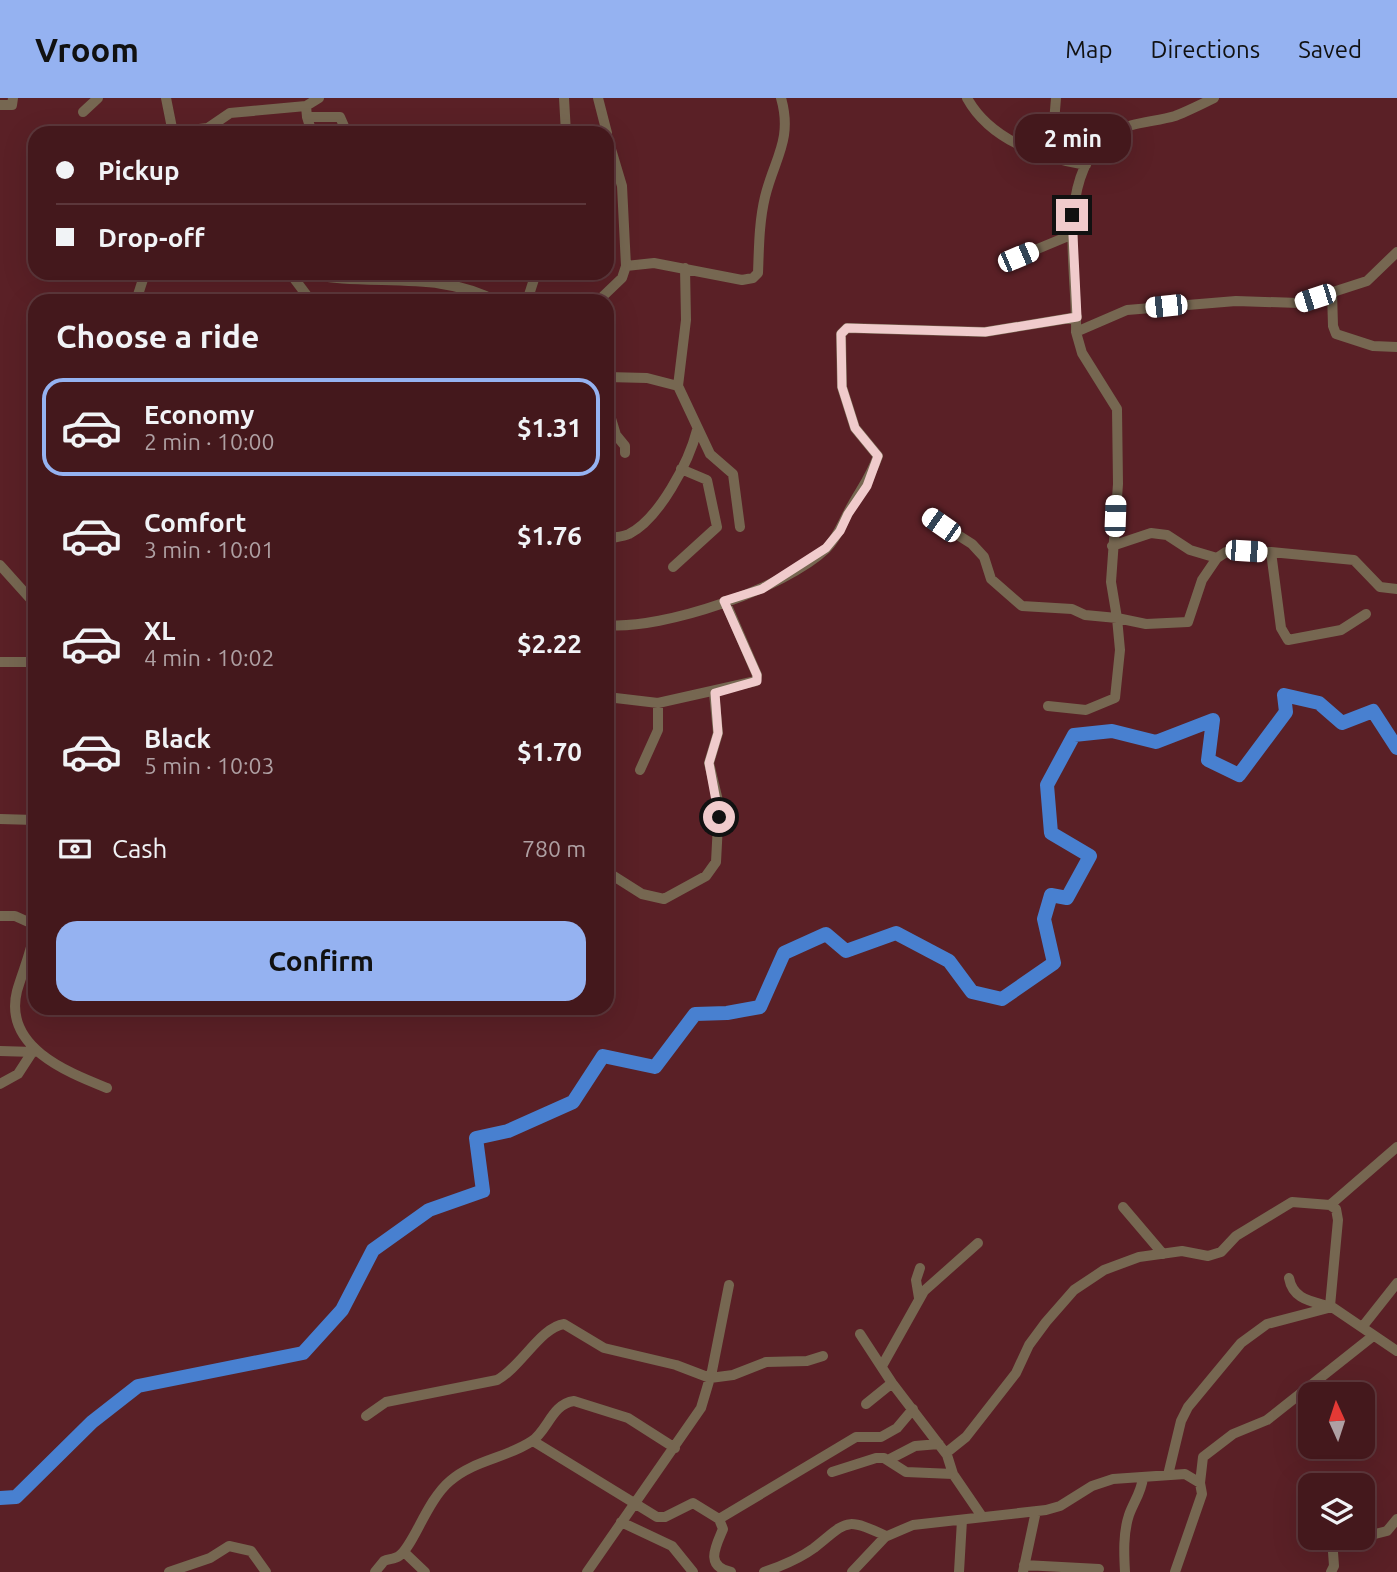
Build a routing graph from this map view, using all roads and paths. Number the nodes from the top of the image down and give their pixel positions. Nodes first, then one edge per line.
1 (13, 98) edge
2 (98, 98) edge
3 (166, 98) edge
4 (320, 98) edge
5 (564, 98) edge
6 (598, 98) edge
7 (781, 98) edge
8 (967, 98) edge
9 (1056, 98) edge
10 (1214, 98) edge
11 (0, 104) edge
12 (306, 106) junction
13 (83, 112) dead end
14 (307, 117) junction
15 (171, 126) edge
16 (211, 126) edge
17 (310, 126) edge
18 (344, 126) edge
19 (566, 126) edge
20 (605, 126) edge
21 (614, 159) edge
22 (1051, 159) junction
23 (1086, 165) junction
24 (1071, 235) junction
25 (1397, 252) edge
26 (1018, 257) dead end
27 (626, 266) junction
28 (685, 268) junction
29 (408, 280) edge
30 (1332, 292) junction
31 (475, 294) edge
32 (605, 294) edge
33 (1077, 317) junction
34 (1076, 332) junction
35 (1397, 347) edge
36 (614, 377) edge
37 (678, 386) junction
38 (696, 430) junction
39 (614, 438) edge
40 (625, 453) dead end
41 (681, 469) junction
42 (928, 516) dead end
43 (740, 527) dead end
44 (614, 537) edge
45 (1112, 546) junction
46 (1270, 552) junction
47 (1217, 558) junction
48 (0, 565) edge
49 (673, 567) dead end
50 (1397, 589) edge
51 (28, 596) edge
52 (724, 601) junction
53 (1366, 614) dead end
54 (1117, 618) junction
55 (614, 625) edge
56 (0, 662) edge
57 (26, 662) dead end
58 (715, 693) junction
59 (614, 697) edge
60 (658, 703) junction
61 (1048, 706) dead end
62 (640, 770) dead end
63 (0, 819) edge
64 (28, 820) edge
65 (614, 876) edge
66 (0, 916) edge
67 (28, 923) edge
68 (28, 954) edge
69 (0, 1051) edge
70 (34, 1053) junction
71 (0, 1084) edge
72 (107, 1088) dead end
73 (1397, 1147) edge
74 (1330, 1205) junction
75 (1123, 1207) dead end
76 (978, 1243) dead end
77 (1163, 1254) junction
78 (920, 1268) dead end
79 (1289, 1279) dead end
80 (1397, 1283) edge
81 (729, 1285) dead end
82 (919, 1298) junction
83 (1331, 1307) junction
84 (1363, 1326) junction
85 (860, 1334) dead end
86 (1373, 1336) junction
87 (1397, 1351) edge
88 (823, 1356) dead end
89 (882, 1366) junction
90 (710, 1378) junction
91 (892, 1383) junction
92 (866, 1405) dead end
93 (914, 1409) junction
94 (366, 1416) dead end
95 (533, 1441) junction
96 (675, 1448) junction
97 (943, 1449) junction
98 (888, 1460) junction
99 (832, 1472) dead end
100 (953, 1474) junction
101 (1168, 1475) junction
102 (1143, 1478) junction
103 (1200, 1483) junction
104 (634, 1505) junction
105 (1036, 1511) junction
106 (981, 1515) junction
107 (719, 1519) junction
108 (1397, 1519) edge
109 (962, 1520) junction
110 (621, 1522) junction
111 (1375, 1534) edge
112 (886, 1536) junction
113 (1333, 1550) edge
114 (404, 1552) junction
115 (1023, 1568) edge
116 (1099, 1569) dead end
117 (169, 1572) edge
118 (266, 1572) edge
119 (375, 1572) edge
120 (425, 1572) edge
121 (587, 1572) edge
122 (693, 1572) edge
123 (727, 1572) edge
124 (764, 1572) edge
125 (852, 1572) edge
126 (958, 1572) edge
127 (1125, 1572) edge
128 (1175, 1572) edge
129 (1331, 1572) edge

1 - 11 street
2 - 13 street
3 - 15 street
4 - 12 street
5 - 19 street
6 - 20 street
7 - 28 street
8 - 22 street
9 - 22 street
10 - 23 street
12 - 14 street
12 - 16 street
14 - 17 street
14 - 18 street
21 - 27 street
22 - 23 street
23 - 24 street
24 - 26 street
24 - 33 street
25 - 30 street
27 - 28 street
27 - 32 street
28 - 37 street
29 - 31 street
30 - 34 street
30 - 35 street
33 - 34 street
33 - 52 street
34 - 45 street
36 - 37 street
37 - 38 street
38 - 41 street
38 - 43 street
39 - 40 street
41 - 44 street
41 - 49 street
42 - 54 street
45 - 47 street
45 - 54 street
46 - 47 street
46 - 50 street
46 - 53 street
47 - 54 street
48 - 51 street
52 - 55 street
52 - 58 street
54 - 61 street
56 - 57 street
58 - 60 street
58 - 65 street
59 - 60 street
60 - 62 street
63 - 64 street
66 - 67 street
68 - 70 street
69 - 70 street
70 - 71 street
70 - 72 street
73 - 74 street
74 - 77 street
74 - 83 street
75 - 77 street
76 - 82 street
77 - 97 street
78 - 82 street
79 - 83 street
80 - 84 street
81 - 90 street
82 - 89 street
83 - 84 street
83 - 101 street
84 - 86 street
85 - 89 street
86 - 87 street
86 - 103 street
88 - 90 street
89 - 91 street
90 - 94 street
90 - 96 street
91 - 92 street
91 - 93 street
93 - 97 street
93 - 107 street
95 - 96 street
95 - 104 street
95 - 114 street
96 - 104 street
97 - 98 street
97 - 100 street
98 - 99 street
98 - 100 street
100 - 106 street
101 - 102 street
101 - 103 street
102 - 105 street
102 - 127 street
103 - 128 street
104 - 107 street
104 - 110 street
105 - 106 street
105 - 115 street
106 - 109 street
107 - 123 street
108 - 111 street
109 - 112 street
109 - 126 street
110 - 121 street
110 - 122 street
112 - 124 street
112 - 125 street
113 - 129 street
114 - 119 street
114 - 120 street
115 - 116 street
117 - 118 street

